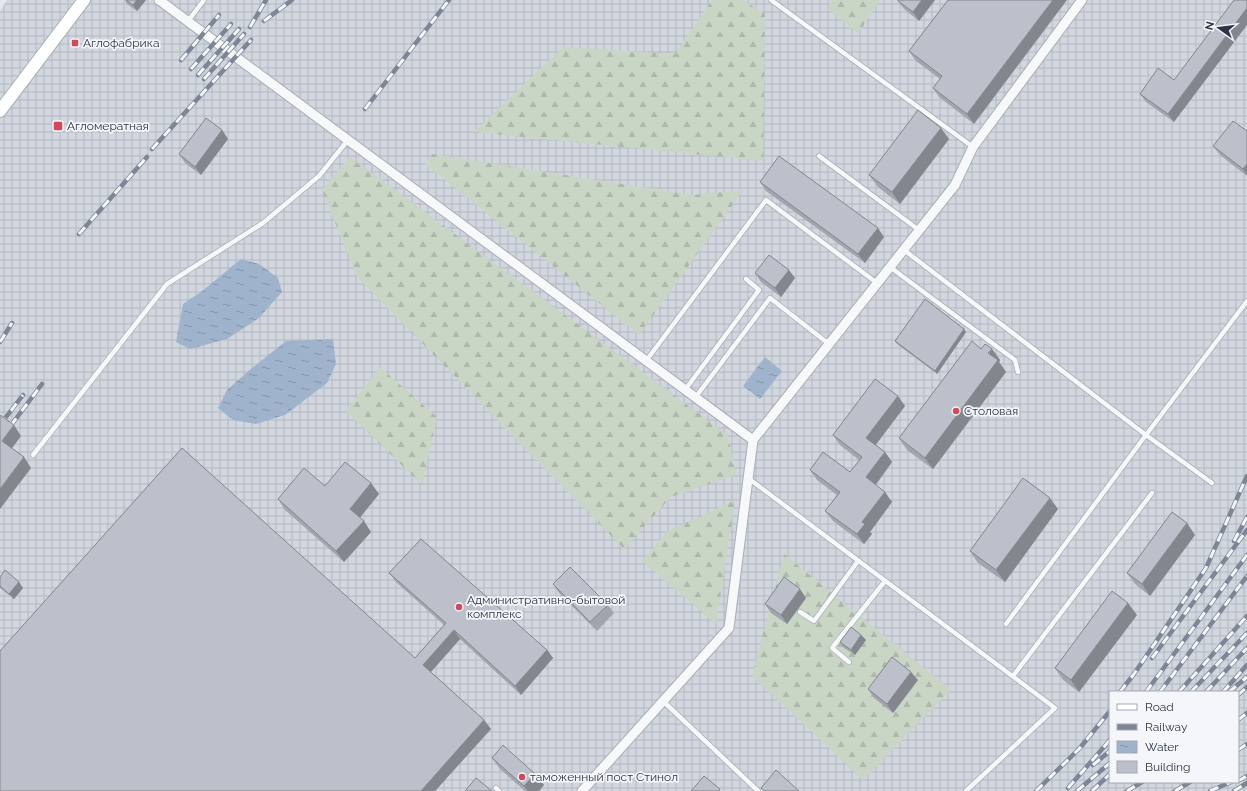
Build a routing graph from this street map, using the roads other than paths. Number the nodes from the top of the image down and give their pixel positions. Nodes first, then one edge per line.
1 (84, 0) edge
2 (159, 0) edge
3 (204, 0) edge
4 (771, 0) edge
5 (1082, 0) edge
6 (188, 21) junction
7 (0, 111) edge
8 (348, 140) junction
9 (973, 147) junction
10 (819, 156) dead end
11 (919, 230) junction
12 (904, 250) junction
13 (890, 267) junction
14 (746, 279) dead end
15 (877, 283) junction
16 (1247, 301) edge
17 (829, 344) junction
18 (646, 361) junction
19 (1018, 372) dead end
20 (685, 390) junction
21 (695, 398) junction
22 (1146, 435) junction
23 (753, 440) junction
24 (32, 455) dead end
25 (748, 478) junction
26 (1212, 483) dead end
27 (1152, 493) dead end
28 (858, 561) junction
29 (885, 581) junction
30 (800, 612) dead end
31 (1006, 624) dead end
32 (849, 662) dead end
33 (1013, 676) junction
34 (663, 701) junction
35 (582, 791) edge
36 (758, 791) edge
37 (966, 791) edge

1 - 7 main road
2 - 6 street
3 - 6 lane
4 - 9 lane
5 - 9 street
6 - 8 street
8 - 18 street
8 - 24 lane
9 - 11 street
10 - 11 lane
11 - 12 street
12 - 13 street
12 - 22 lane
13 - 15 street
13 - 19 lane
14 - 20 lane
15 - 17 street
15 - 18 lane
16 - 22 lane
17 - 21 lane
17 - 23 street
18 - 20 street
20 - 21 street
21 - 23 street
22 - 26 lane
22 - 31 lane
23 - 25 street
25 - 28 lane
25 - 34 street
27 - 33 lane
28 - 29 lane
28 - 30 lane
29 - 32 lane
29 - 33 lane
33 - 37 lane
34 - 35 street
34 - 36 lane

